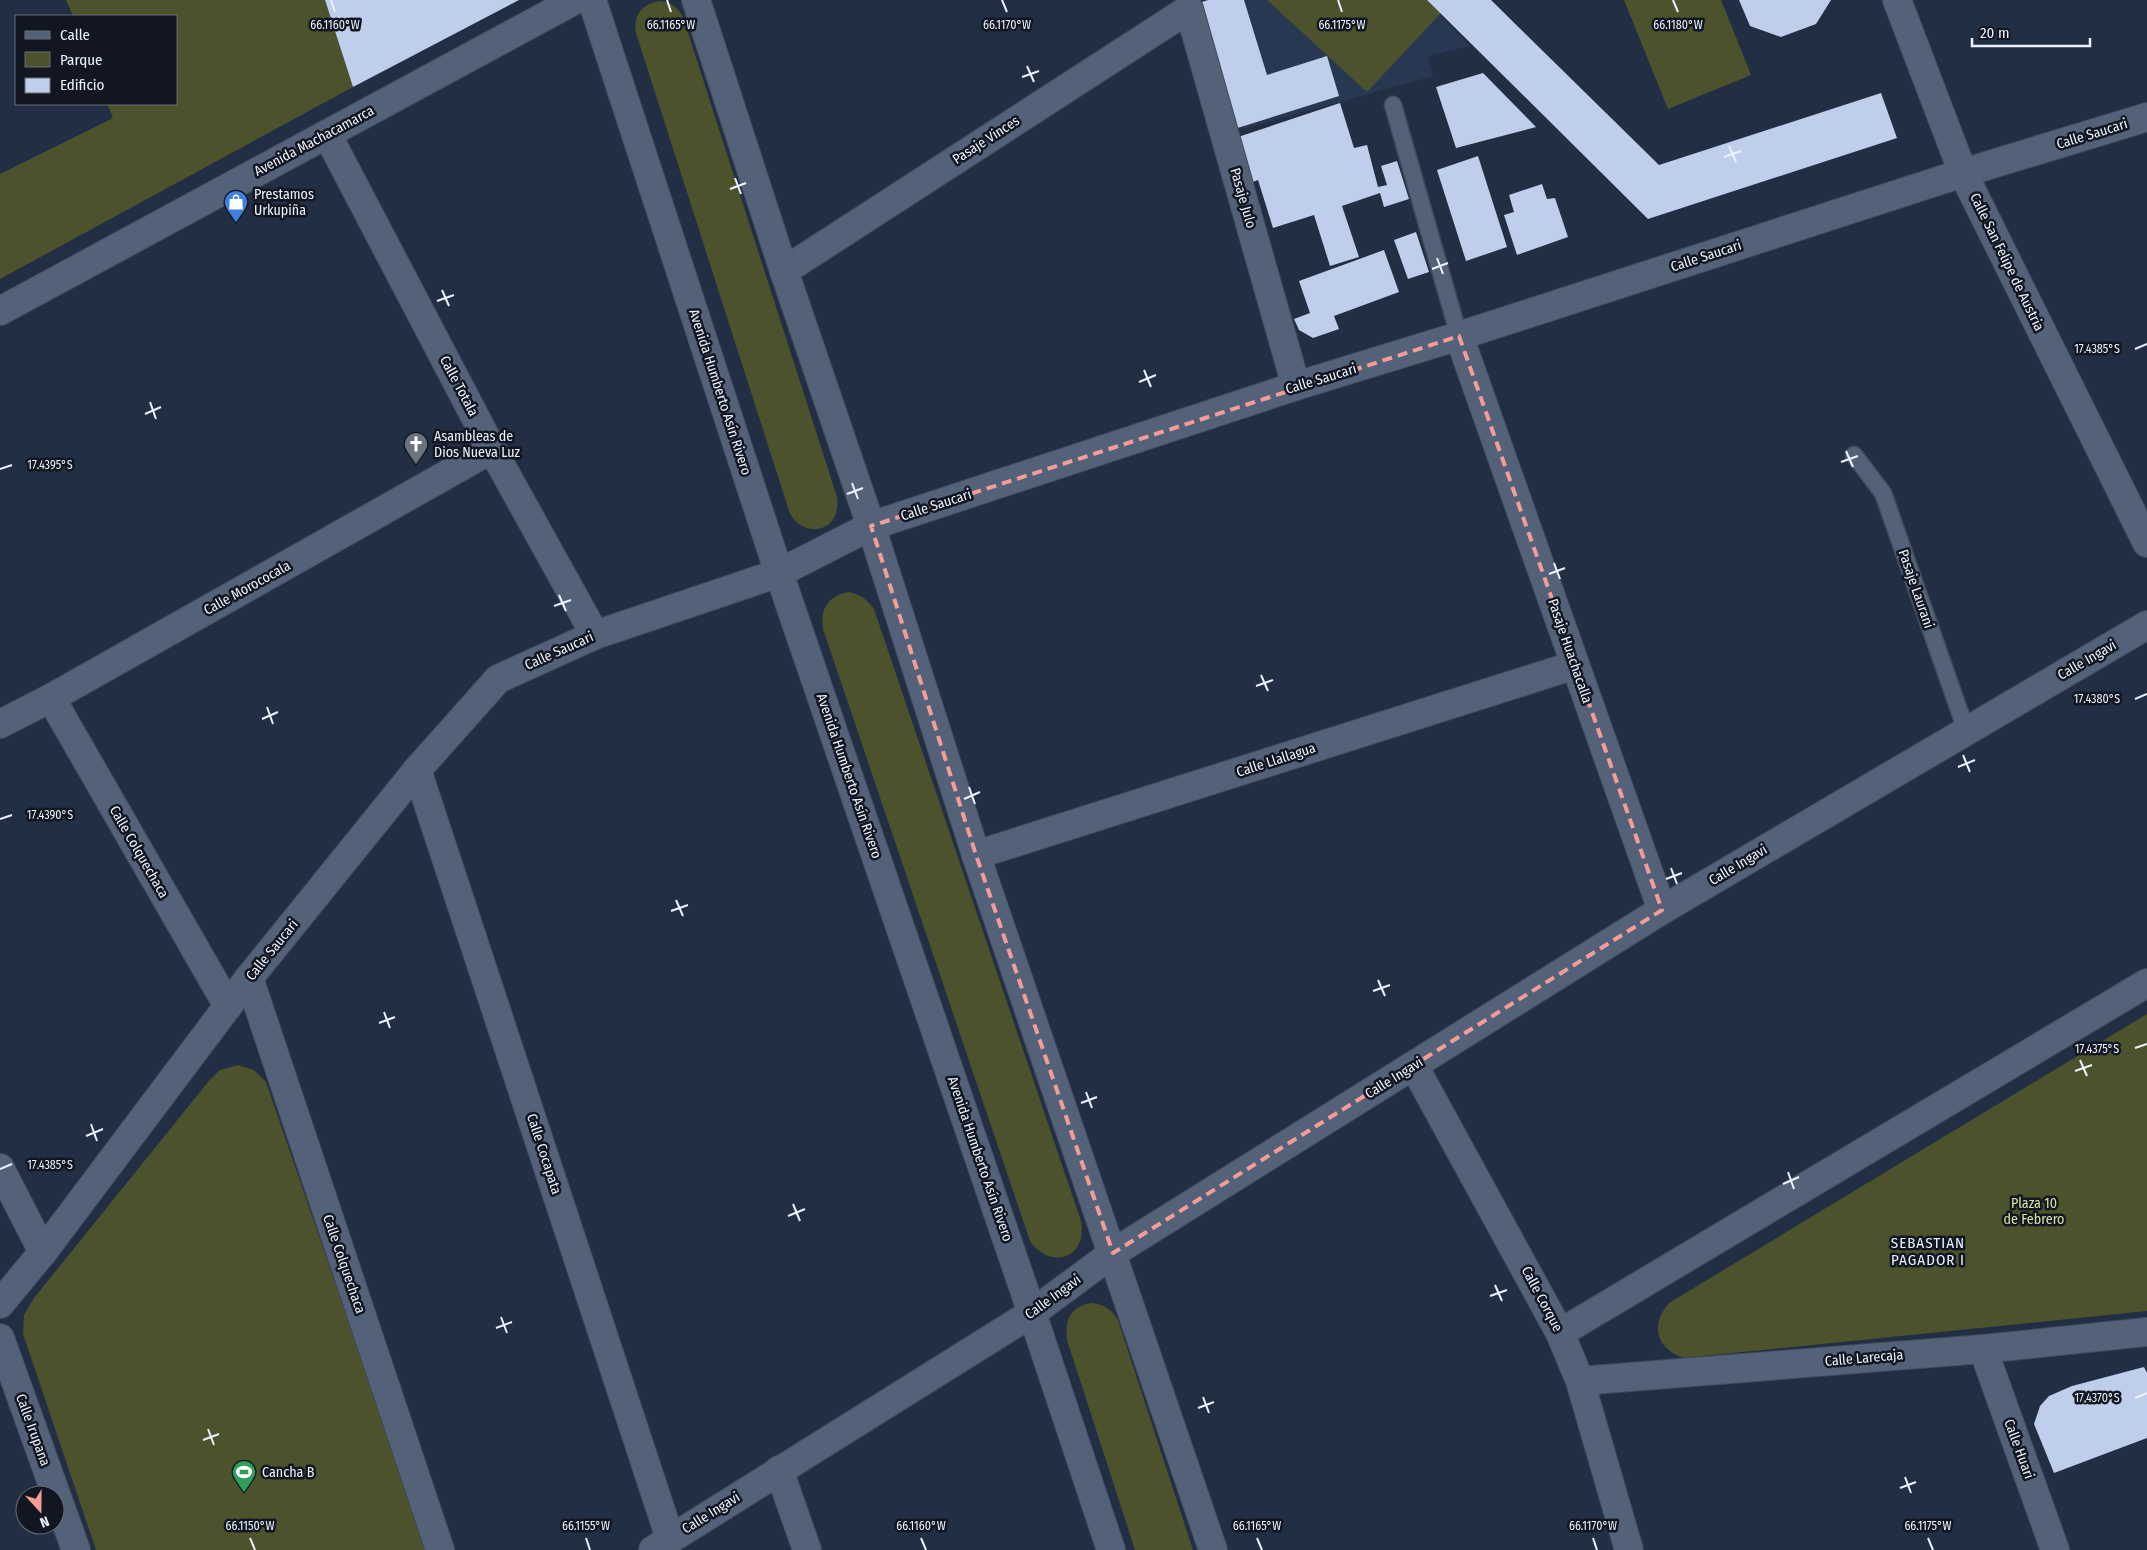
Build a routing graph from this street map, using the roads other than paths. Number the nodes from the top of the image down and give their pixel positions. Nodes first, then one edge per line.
1 (575, 0) edge
2 (592, 0) edge
3 (696, 0) edge
4 (1897, 0) edge
5 (1189, 9) joint
6 (1393, 105) dead end
7 (2147, 117) edge
8 (327, 134) junction
9 (1963, 173) junction
10 (784, 270) junction
11 (0, 311) edge
12 (1459, 336) junction
13 (1296, 386) junction
14 (492, 449) junction
15 (1854, 455) dead end
16 (870, 526) junction
17 (2147, 543) edge
18 (779, 573) junction
19 (2147, 625) edge
20 (595, 635) junction
21 (1575, 665) junction
22 (51, 698) junction
23 (0, 724) edge
24 (1966, 730) junction
25 (417, 770) junction
26 (976, 855) junction
27 (1662, 910) junction
28 (249, 978) junction
29 (2147, 983) edge
30 (228, 1006) junction
31 (1414, 1066) junction
32 (0, 1168) edge
33 (43, 1252) junction
34 (1112, 1253) junction
35 (0, 1304) edge
36 (1032, 1313) junction
37 (2147, 1332) edge
38 (1560, 1333) junction
39 (0, 1338) edge
40 (1983, 1349) junction
41 (1580, 1381) junction
42 (779, 1470) junction
43 (662, 1544) edge
44 (76, 1550) edge
45 (440, 1550) edge
46 (807, 1550) edge
47 (1111, 1550) edge
48 (1213, 1550) edge
49 (1629, 1550) edge
50 (2055, 1550) edge

1 - 8 street, Avenida Machacamarca
2 - 18 street, Avenida Humberto Asín Rivero
3 - 10 street
4 - 9 street, Calle San Felipe de Austria
5 - 10 street, Pasaje Vinces
5 - 13 street, Pasaje Julo
6 - 12 lane
7 - 9 street, Calle Saucari
8 - 11 street, Avenida Machacamarca
8 - 14 street, Calle Totala
9 - 12 street, Calle Saucari
9 - 17 street, Calle San Felipe de Austria
10 - 16 street
12 - 13 street, Calle Saucari
12 - 21 street, Pasaje Huachacalla
13 - 16 street, Calle Saucari
14 - 20 street, Calle Totala
14 - 22 street, Calle Morococala
15 - 24 lane, Pasaje Laurani
16 - 18 street, Calle Saucari
16 - 26 street
18 - 20 street, Calle Saucari
18 - 36 street, Avenida Humberto Asín Rivero
19 - 24 street, Calle Ingavi
20 - 25 street, Calle Saucari
21 - 26 street, Calle Llallagua
21 - 27 street, Pasaje Huachacalla
22 - 23 street, Calle Morococala
22 - 30 street, Calle Colquechaca
24 - 27 street, Calle Ingavi
25 - 28 street, Calle Saucari
25 - 43 street, Calle Cocapata
26 - 34 street
27 - 31 street, Calle Ingavi
28 - 30 street, Calle Saucari
28 - 45 street, Calle Colquechaca
29 - 38 street
30 - 33 street, Calle Saucari
31 - 34 street, Calle Ingavi
31 - 38 street, Calle Corque
32 - 33 street
33 - 35 street, Calle Saucari
34 - 36 street, Calle Ingavi
34 - 48 street
36 - 42 street, Calle Ingavi
36 - 47 street, Avenida Humberto Asín Rivero
37 - 40 street, Calle Larecaja
38 - 41 street, Calle Corque
39 - 44 street, Calle Irupana
40 - 41 street, Calle Larecaja
40 - 50 street, Calle Huari
41 - 49 street, Calle Corque
42 - 43 street, Calle Ingavi
42 - 46 street

